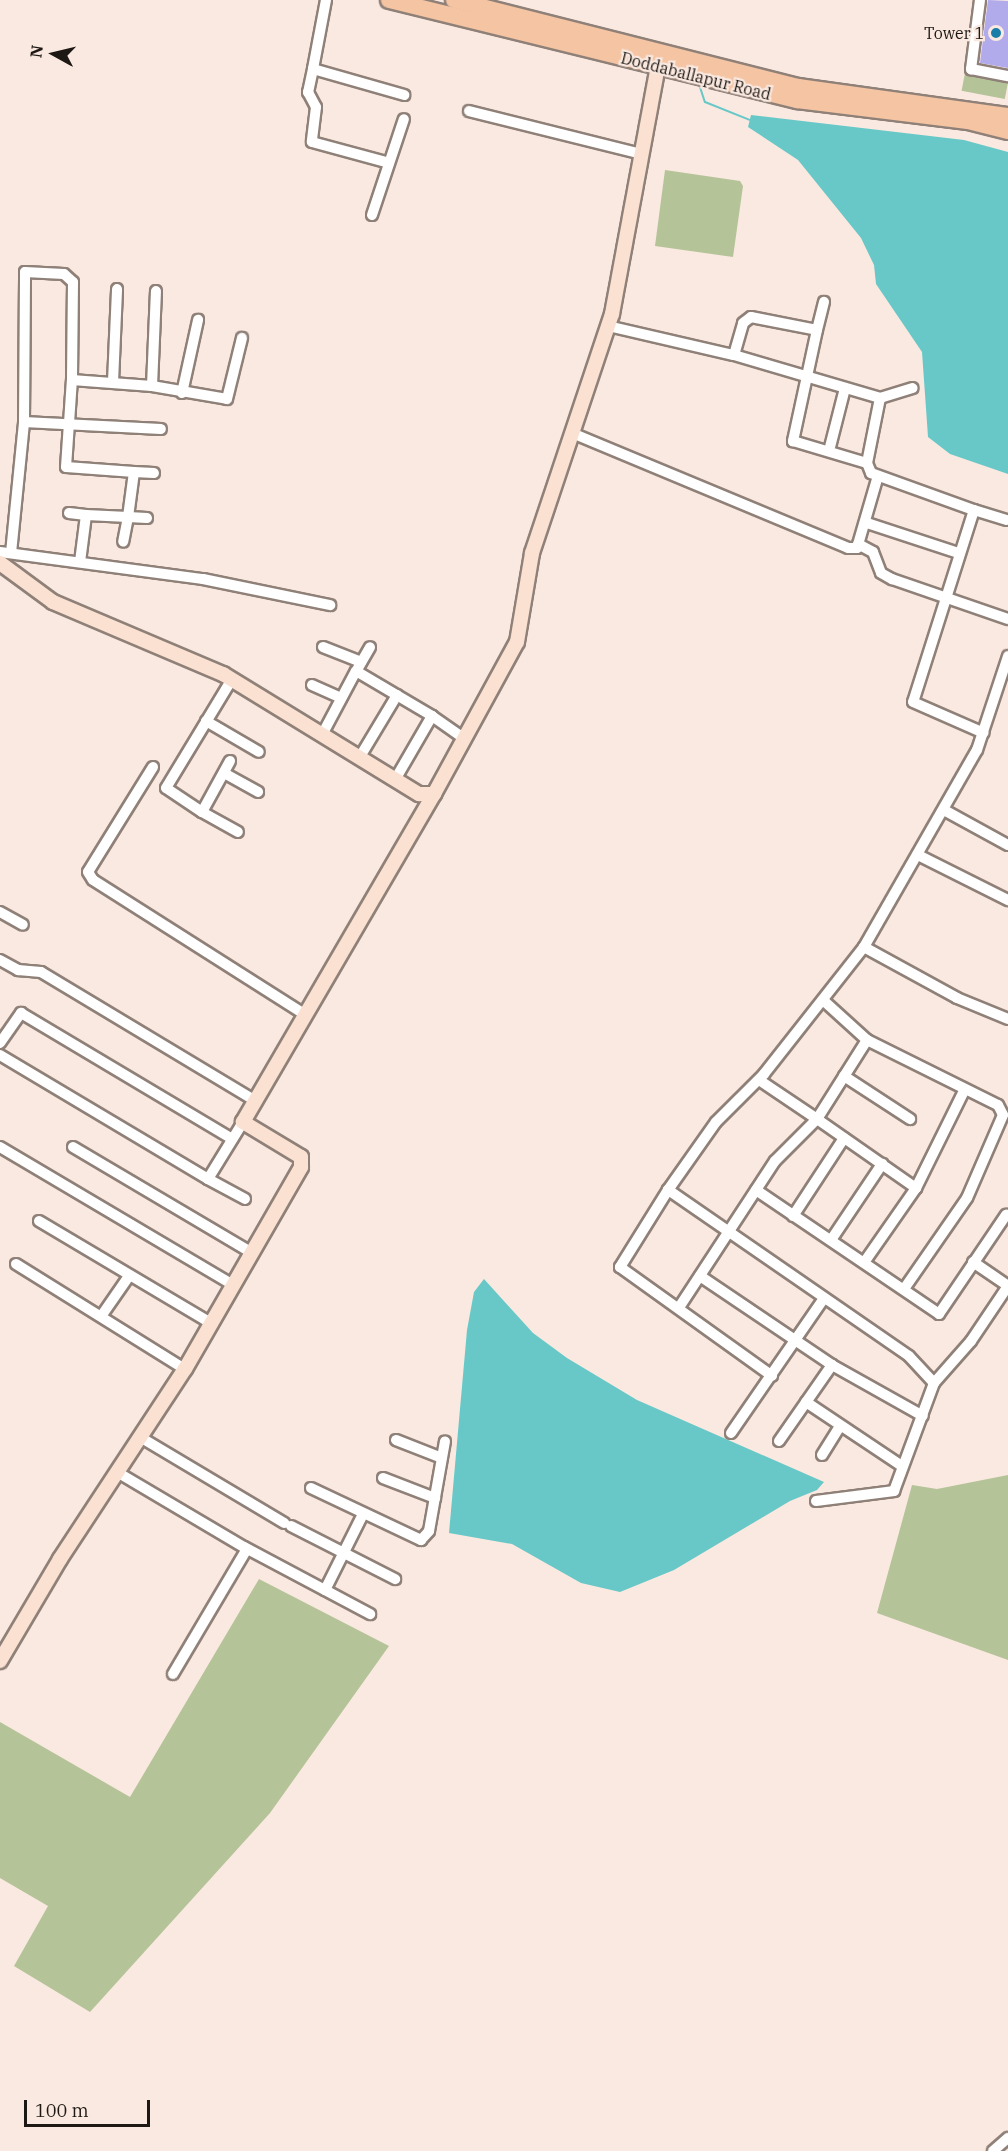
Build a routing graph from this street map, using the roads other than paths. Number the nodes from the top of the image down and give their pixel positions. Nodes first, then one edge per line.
1 (326, 0) edge
2 (393, 0) edge
3 (454, 0) edge
4 (980, 0) edge
5 (658, 67) junction
6 (313, 69) junction
7 (701, 71) junction
8 (1008, 76) edge
9 (404, 95) dead end
10 (469, 111) dead end
11 (1008, 116) edge
12 (404, 118) dead end
13 (1008, 131) edge
14 (642, 154) junction
15 (386, 162) junction
16 (372, 215) dead end
17 (117, 289) dead end
18 (156, 291) dead end
19 (824, 302) dead end
20 (198, 320) dead end
21 (608, 326) junction
22 (817, 330) junction
23 (242, 338) dead end
24 (734, 355) junction
25 (806, 376) junction
26 (72, 380) junction
27 (113, 382) junction
28 (152, 386) junction
29 (845, 388) junction
30 (913, 388) dead end
31 (182, 393) junction
32 (880, 398) junction
33 (24, 422) junction
34 (70, 425) junction
35 (161, 429) dead end
36 (572, 433) junction
37 (829, 452) junction
38 (867, 463) junction
39 (134, 472) junction
40 (154, 473) dead end
41 (877, 479) junction
42 (974, 510) junction
43 (69, 513) dead end
44 (86, 515) junction
45 (128, 517) junction
46 (147, 518) dead end
47 (1006, 520) dead end
48 (867, 523) junction
49 (123, 543) dead end
50 (858, 544) junction
51 (5, 552) edge
52 (959, 553) junction
53 (80, 562) junction
54 (0, 563) edge
55 (943, 595) junction
56 (330, 605) dead end
57 (1008, 620) edge
58 (323, 646) dead end
59 (370, 647) dead end
60 (1008, 656) edge
61 (359, 667) junction
62 (1004, 673) edge
63 (232, 679) junction
64 (312, 685) dead end
65 (397, 695) junction
66 (341, 698) junction
67 (432, 716) junction
68 (206, 721) junction
69 (323, 733) junction
70 (984, 733) junction
71 (464, 738) junction
72 (259, 752) dead end
73 (361, 755) junction
74 (230, 761) dead end
75 (224, 773) junction
76 (396, 778) junction
77 (166, 788) junction
78 (258, 792) dead end
79 (434, 794) junction
80 (944, 810) junction
81 (202, 812) junction
82 (238, 832) dead end
83 (1008, 845) edge
84 (919, 855) junction
85 (1008, 900) edge
86 (0, 912) edge
87 (23, 925) dead end
88 (864, 947) junction
89 (0, 960) edge
90 (824, 1001) junction
91 (306, 1014) junction
92 (1008, 1019) edge
93 (867, 1040) junction
94 (0, 1043) edge
95 (0, 1055) edge
96 (844, 1076) junction
97 (759, 1080) junction
98 (964, 1091) junction
99 (254, 1100) junction
100 (817, 1119) junction
101 (910, 1119) dead end
102 (243, 1122) junction
103 (844, 1138) junction
104 (232, 1139) junction
105 (0, 1147) edge
106 (73, 1147) dead end
107 (882, 1164) junction
108 (208, 1179) junction
109 (916, 1188) junction
110 (668, 1190) junction
111 (756, 1190) junction
112 (245, 1199) dead end
113 (1006, 1215) dead end
114 (793, 1216) junction
115 (39, 1221) dead end
116 (730, 1233) junction
117 (831, 1240) junction
118 (252, 1253) junction
119 (865, 1261) junction
120 (973, 1262) junction
121 (16, 1264) dead end
122 (129, 1276) junction
123 (700, 1276) junction
124 (232, 1284) junction
125 (1008, 1286) edge
126 (904, 1288) junction
127 (824, 1298) junction
128 (680, 1306) junction
129 (102, 1315) junction
130 (212, 1323) junction
131 (796, 1340) junction
132 (832, 1365) junction
133 (186, 1369) junction
134 (772, 1376) junction
135 (934, 1383) junction
136 (806, 1402) junction
137 (923, 1416) junction
138 (840, 1426) junction
139 (731, 1433) dead end
140 (140, 1437) junction
141 (396, 1440) dead end
142 (445, 1441) dead end
143 (778, 1441) dead end
144 (822, 1455) dead end
145 (442, 1458) junction
146 (902, 1466) junction
147 (117, 1472) junction
148 (383, 1478) dead end
149 (311, 1488) dead end
150 (435, 1498) junction
151 (816, 1501) dead end
152 (363, 1514) junction
153 (247, 1549) junction
154 (344, 1553) junction
155 (395, 1579) dead end
156 (325, 1590) junction
157 (370, 1614) dead end
158 (0, 1660) edge
159 (173, 1674) dead end
160 (1008, 2138) edge
161 (993, 2151) edge

1 - 6 street
2 - 5 main road, Doddaballapur Road
3 - 7 main road, Doddaballapur Road
4 - 8 street
5 - 7 main road, Doddaballapur Road
5 - 14 street
6 - 9 street
6 - 15 street
7 - 11 main road, Doddaballapur Road
7 - 13 main road, Doddaballapur Road
10 - 14 street
12 - 15 street
14 - 21 street
15 - 16 street
17 - 27 street
18 - 28 street
19 - 22 street
20 - 31 street
21 - 24 street
21 - 36 street
22 - 24 street
22 - 25 street
23 - 31 street
24 - 25 street
25 - 29 street
25 - 37 street
26 - 27 street
26 - 33 street
26 - 34 street
27 - 28 street
28 - 31 street
29 - 32 street
29 - 37 street
30 - 32 street
32 - 38 street
33 - 34 street
33 - 51 street
34 - 35 street
34 - 39 street
36 - 50 street
36 - 71 street
37 - 38 street
38 - 41 street
39 - 40 street
39 - 45 street
41 - 42 street
41 - 48 street
42 - 47 street
42 - 52 street
43 - 44 street
44 - 45 street
44 - 53 street
45 - 46 street
45 - 49 street
48 - 50 street
48 - 52 street
50 - 55 street
51 - 53 street
52 - 55 street
53 - 56 street
54 - 63 street
55 - 57 street
55 - 70 street
58 - 61 street
59 - 61 street
60 - 62 street
61 - 65 street
61 - 66 street
62 - 70 street
63 - 68 street
63 - 69 street
64 - 66 street
65 - 67 street
65 - 73 street
66 - 69 street
67 - 71 street
67 - 76 street
68 - 72 street
68 - 77 street
69 - 73 street
70 - 80 street
71 - 79 street
73 - 76 street
74 - 75 street
75 - 78 street
75 - 81 street
76 - 79 street
77 - 81 street
77 - 91 street
79 - 91 street
80 - 83 street
80 - 84 street
81 - 82 street
84 - 85 street
84 - 88 street
86 - 87 street
88 - 90 street
88 - 92 street
89 - 99 street
90 - 93 street
90 - 97 street
91 - 99 street
93 - 96 street
93 - 98 street
94 - 104 street
95 - 108 street
96 - 100 street
96 - 101 street
97 - 100 street
97 - 110 street
98 - 109 street
98 - 126 street
99 - 102 street
100 - 103 street
100 - 111 street
102 - 104 street
102 - 118 street
103 - 107 street
103 - 114 street
104 - 108 street
105 - 124 street
106 - 118 street
107 - 109 street
107 - 117 street
108 - 112 street
109 - 119 street
110 - 116 street
110 - 128 street
111 - 114 street
111 - 116 street
113 - 120 street
114 - 117 street
115 - 122 street
116 - 123 street
116 - 127 street
117 - 119 street
118 - 124 street
119 - 126 street
120 - 125 street
120 - 126 street
121 - 129 street
122 - 129 street
122 - 130 street
123 - 128 street
123 - 131 street
124 - 130 street
125 - 135 street
127 - 131 street
127 - 135 street
128 - 134 street
129 - 133 street
130 - 133 street
131 - 132 street
131 - 134 street
132 - 136 street
132 - 137 street
133 - 140 street
134 - 139 street
135 - 137 street
136 - 138 street
136 - 143 street
137 - 146 street
138 - 144 street
138 - 146 street
140 - 147 street
140 - 154 street
141 - 145 street
142 - 145 street
145 - 150 street
146 - 151 street
147 - 153 street
147 - 158 street
148 - 150 street
149 - 152 street
150 - 152 street
152 - 154 street
153 - 156 street
153 - 159 street
154 - 155 street
154 - 156 street
156 - 157 street
160 - 161 street

